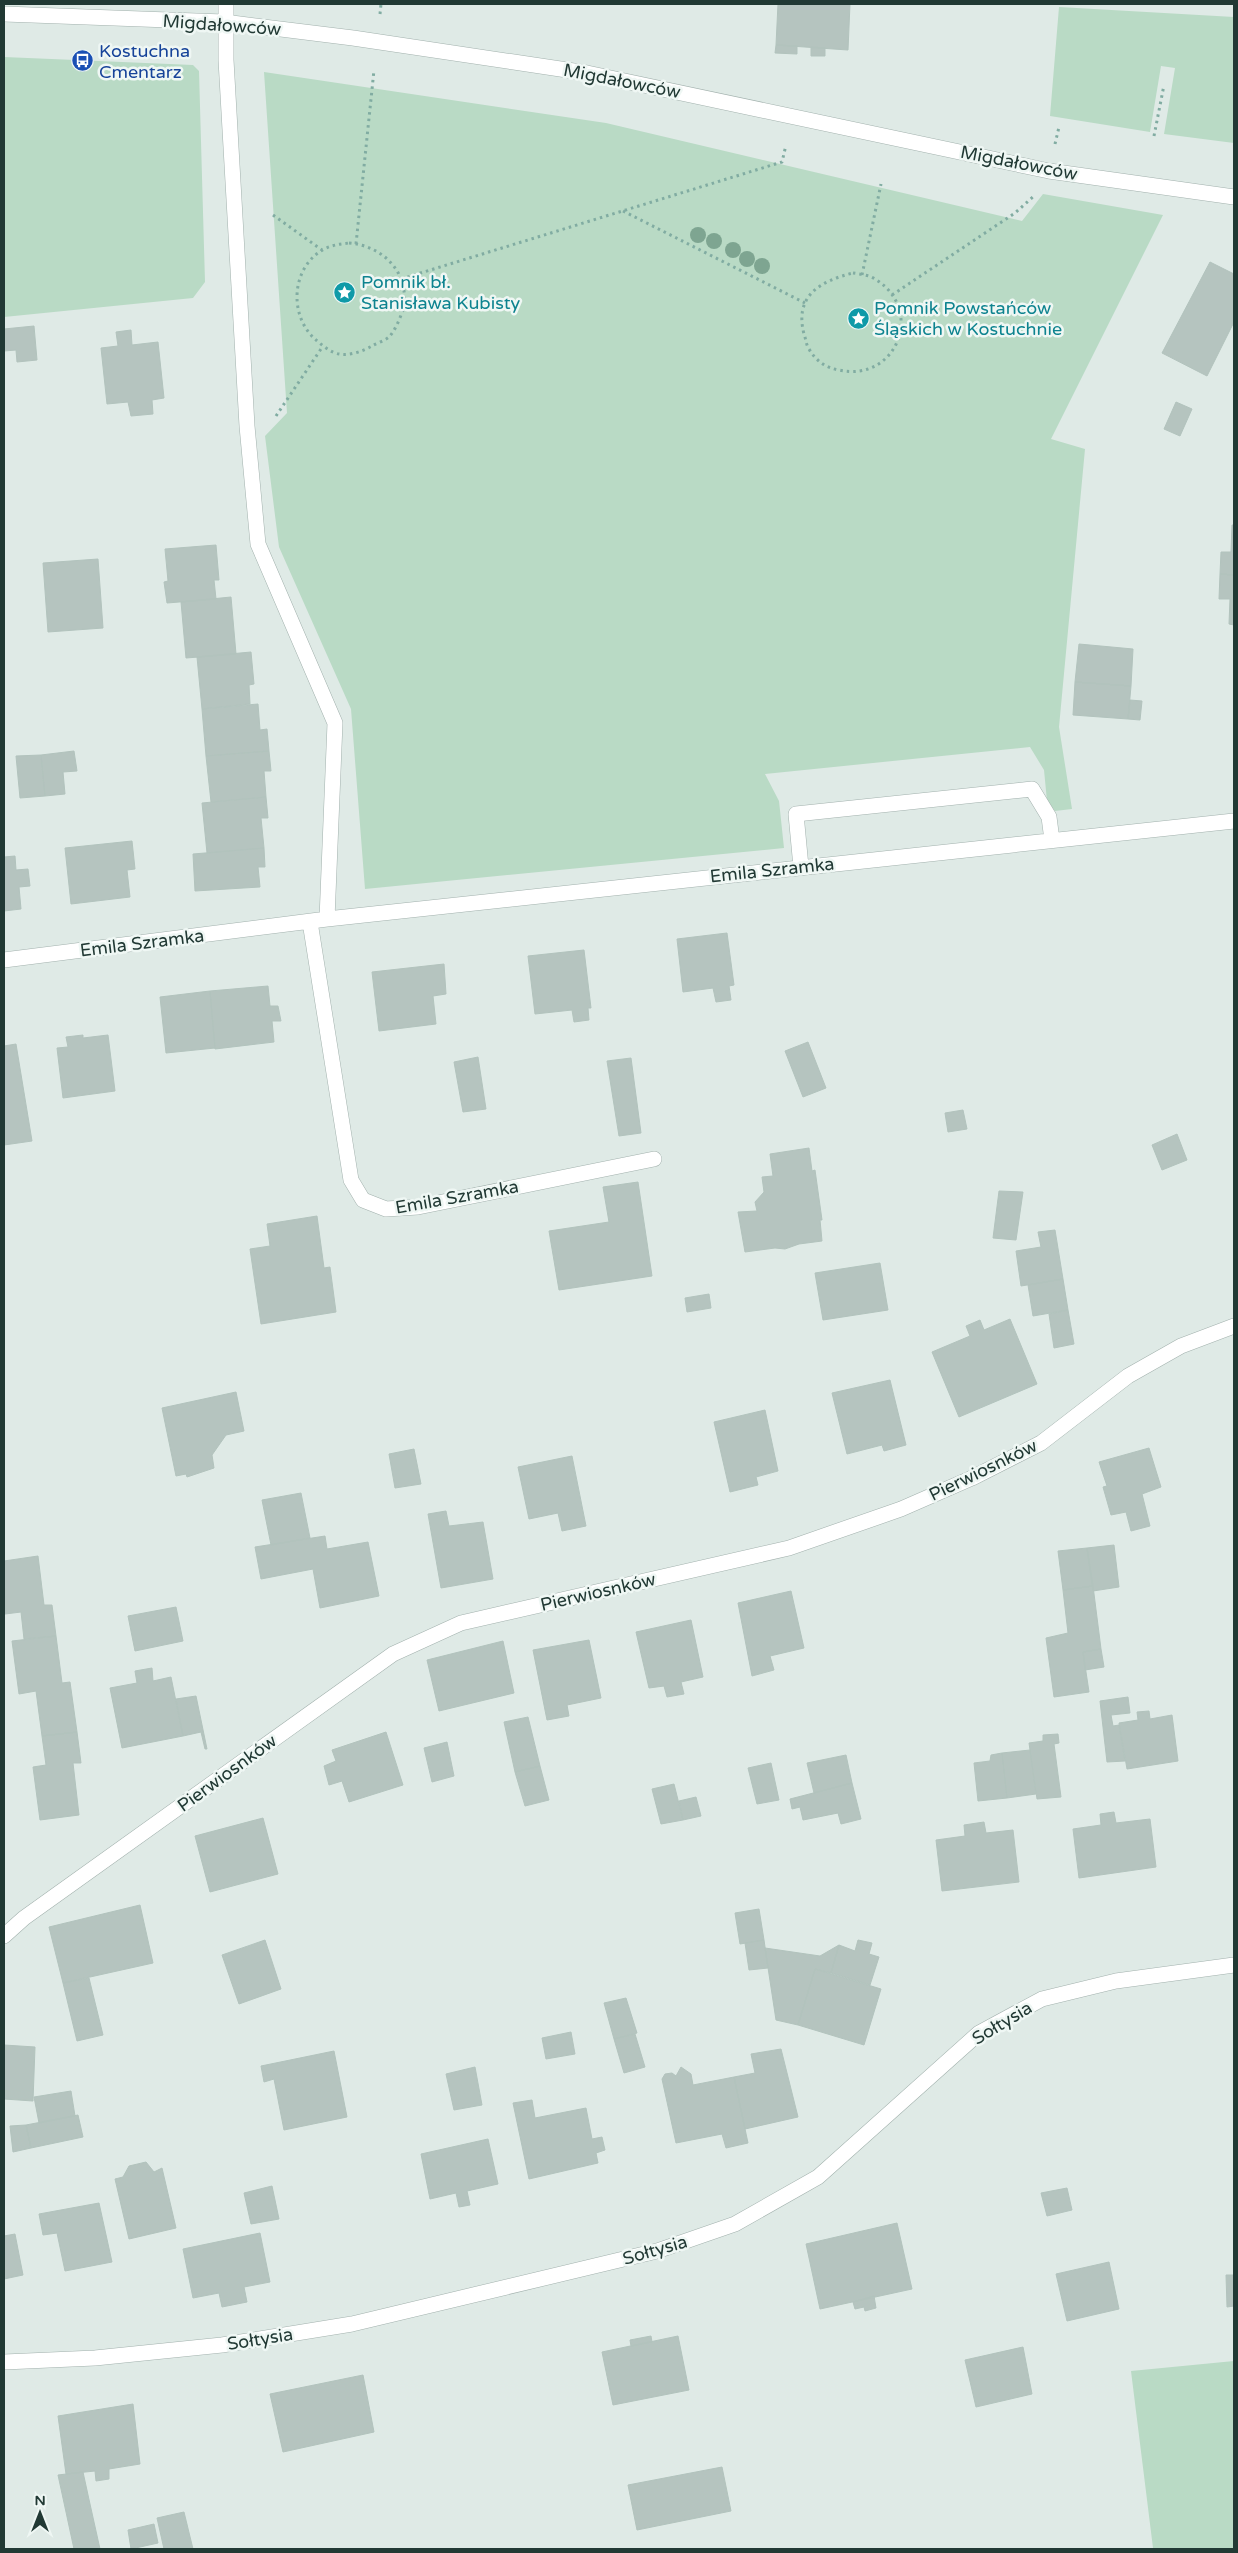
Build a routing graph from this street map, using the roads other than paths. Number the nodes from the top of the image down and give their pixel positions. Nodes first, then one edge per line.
1 (226, 4) edge
2 (4, 14) edge
3 (224, 22) junction
4 (1234, 197) edge
5 (1234, 821) edge
6 (1052, 840) junction
7 (801, 867) junction
8 (327, 919) junction
9 (310, 922) junction
10 (4, 960) edge
11 (654, 1159) dead end
12 (1234, 1326) edge
13 (4, 1936) edge
14 (1234, 1964) edge
15 (4, 2362) edge

1 - 3 street
2 - 3 street, Migdałowców
3 - 4 street, Migdałowców
3 - 8 street
5 - 6 street, Emila Szramka
6 - 7 street, Emila Szramka
6 - 7 street
7 - 8 street, Emila Szramka
8 - 9 street, Emila Szramka
9 - 10 street, Emila Szramka
9 - 11 street, Emila Szramka
12 - 13 street, Pierwiosnków
14 - 15 street, Sołtysia

